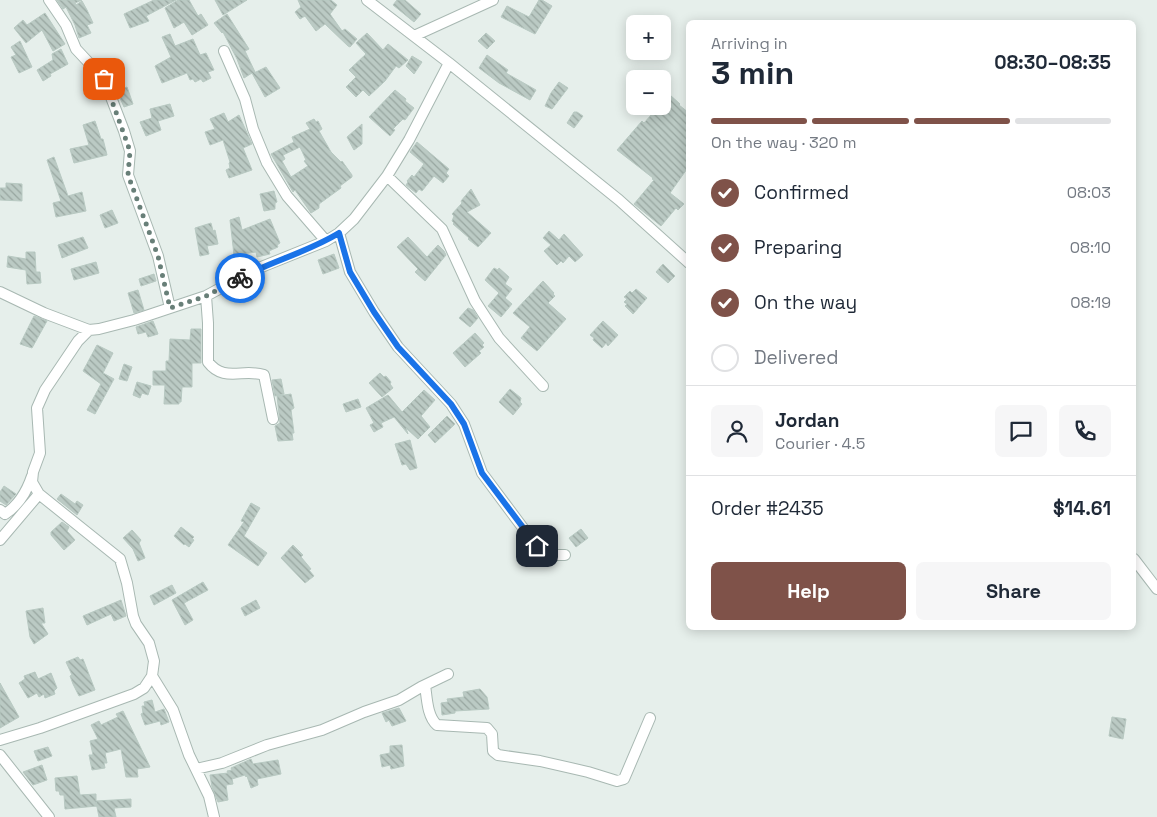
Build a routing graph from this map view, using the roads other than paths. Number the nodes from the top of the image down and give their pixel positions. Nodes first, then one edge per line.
1 (48, 0) edge
2 (367, 0) edge
3 (493, 0) edge
4 (414, 36) junction
5 (224, 51) dead end
6 (449, 63) junction
7 (387, 176) junction
8 (339, 233) junction
9 (326, 241) junction
10 (686, 260) edge
11 (0, 292) edge
12 (206, 296) junction
13 (170, 308) junction
14 (89, 330) junction
15 (543, 386) dead end
16 (273, 419) dead end
17 (33, 472) junction
18 (39, 494) junction
19 (0, 510) edge
20 (0, 540) edge
21 (565, 555) dead end
22 (1136, 562) edge
23 (1157, 589) edge
24 (448, 674) dead end
25 (152, 676) junction
26 (425, 685) junction
27 (650, 718) dead end
28 (0, 740) edge
29 (0, 755) edge
30 (196, 769) junction
31 (49, 817) edge
32 (214, 817) edge

1 - 13 street
2 - 4 street
3 - 4 street
4 - 6 street
5 - 9 street
6 - 7 street
6 - 10 street
7 - 8 street
7 - 15 street
8 - 9 street
8 - 21 street
9 - 12 street
11 - 14 street
12 - 13 street
12 - 16 street
13 - 14 street
14 - 17 street
17 - 18 street
17 - 19 street
18 - 20 street
18 - 25 street
22 - 23 street
24 - 26 street
25 - 28 street
25 - 30 street
26 - 27 street
26 - 30 street
29 - 31 street
30 - 32 street

